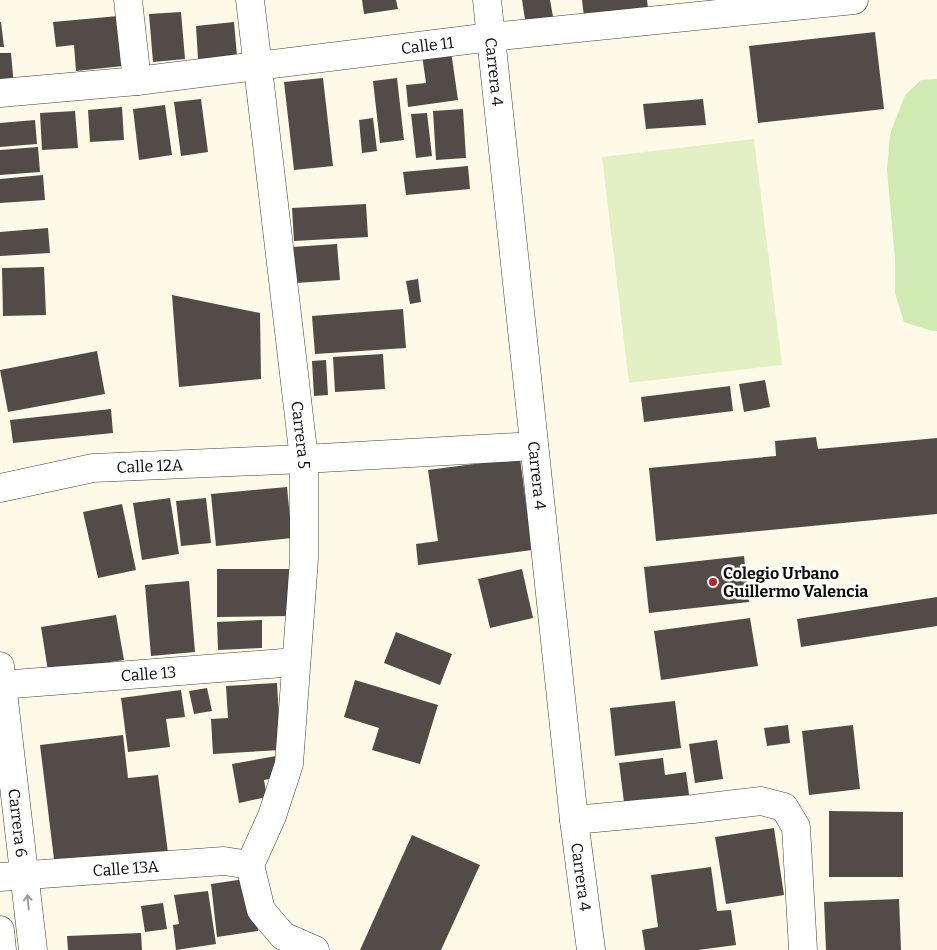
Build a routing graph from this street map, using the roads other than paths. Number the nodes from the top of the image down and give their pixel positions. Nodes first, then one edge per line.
1 (128, 0) edge
2 (250, 0) edge
3 (487, 0) edge
4 (854, 0) edge
5 (767, 4) edge
6 (491, 37) junction
7 (258, 65) junction
8 (137, 80) junction
9 (0, 93) edge
10 (534, 446) junction
11 (304, 459) junction
12 (0, 488) edge
13 (296, 662) junction
14 (1, 678) edge
15 (574, 820) junction
16 (250, 865) junction
17 (12, 876) edge
18 (0, 930) edge
19 (2, 950) edge
20 (33, 950) edge
21 (315, 950) edge
22 (591, 950) edge
23 (803, 950) edge

1 - 8 street
2 - 7 street, Carrera 5
3 - 6 street, Carrera 4
4 - 5 street, Calle 11
5 - 6 street, Calle 11
6 - 7 street, Calle 11
6 - 10 street, Carrera 4
7 - 8 street, Calle 11
7 - 11 street, Carrera 5
8 - 9 street, Calle 11
10 - 11 street, Calle 12A
10 - 15 street, Carrera 4
11 - 12 street, Calle 12A
11 - 13 street, Carrera 5
13 - 14 street, Calle 13
13 - 16 street, Carrera 5
14 - 17 street, Carrera 6
15 - 22 street, Carrera 4
15 - 23 street
16 - 17 street, Calle 13A
16 - 21 street
20 -> 17 street, Carrera 6
18 - 19 street

